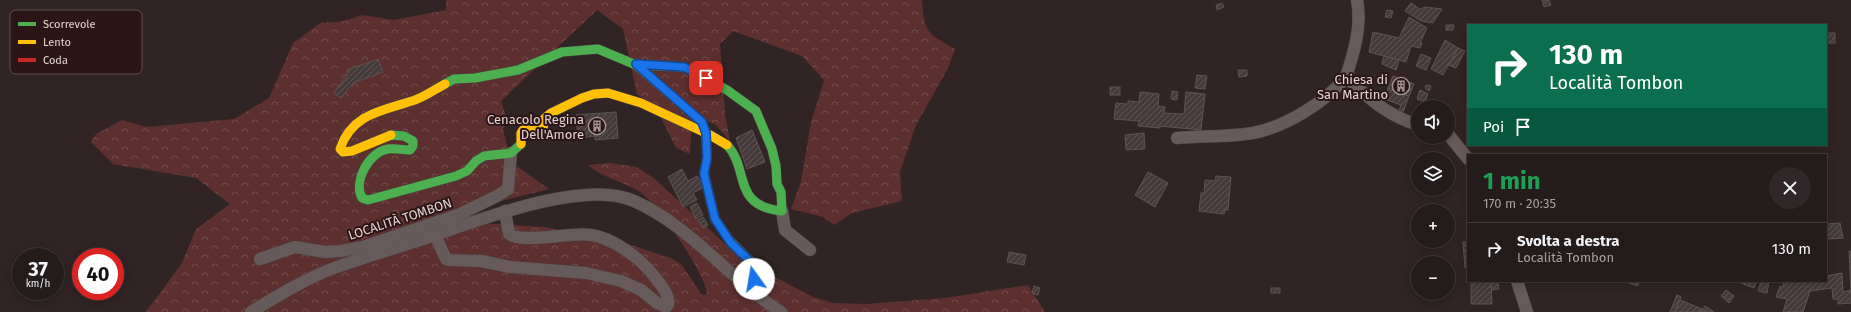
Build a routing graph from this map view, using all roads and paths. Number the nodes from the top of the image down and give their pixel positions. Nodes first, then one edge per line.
1 (1357, 0) edge
2 (636, 64) junction
3 (1346, 77) junction
4 (1411, 122) edge
5 (706, 133) junction
6 (1177, 138) dead end
7 (1455, 143) edge
8 (511, 153) junction
9 (1467, 158) edge
10 (506, 210) junction
11 (782, 211) junction
12 (435, 235) junction
13 (810, 250) dead end
14 (260, 259) dead end
15 (1517, 282) edge
16 (754, 294) junction
17 (671, 309) edge
18 (251, 312) edge
19 (781, 312) edge
20 (1527, 312) edge

1 - 3 street
2 - 5 street, LOCALITÀ TOMBON
2 - 8 street, LOCALITÀ TOMBON
2 - 11 street, LOCALITÀ TOMBON
3 - 4 street
3 - 6 street
5 - 8 street, LOCALITÀ TOMBON
5 - 11 street, LOCALITÀ TOMBON
5 - 16 street, LOCALITÀ TOMBON
7 - 9 street
8 - 14 street, LOCALITÀ TOMBON
10 - 12 street, LOCALITÀ TOMBON
10 - 16 street, LOCALITÀ TOMBON
10 - 17 street, LOCALITÀ TOMBON
11 - 13 street, LOCALITÀ TOMBON
12 - 17 street, LOCALITÀ TOMBON
12 - 18 street, LOCALITÀ TOMBON
15 - 20 street
16 - 19 street, LOCALITÀ TOMBON

